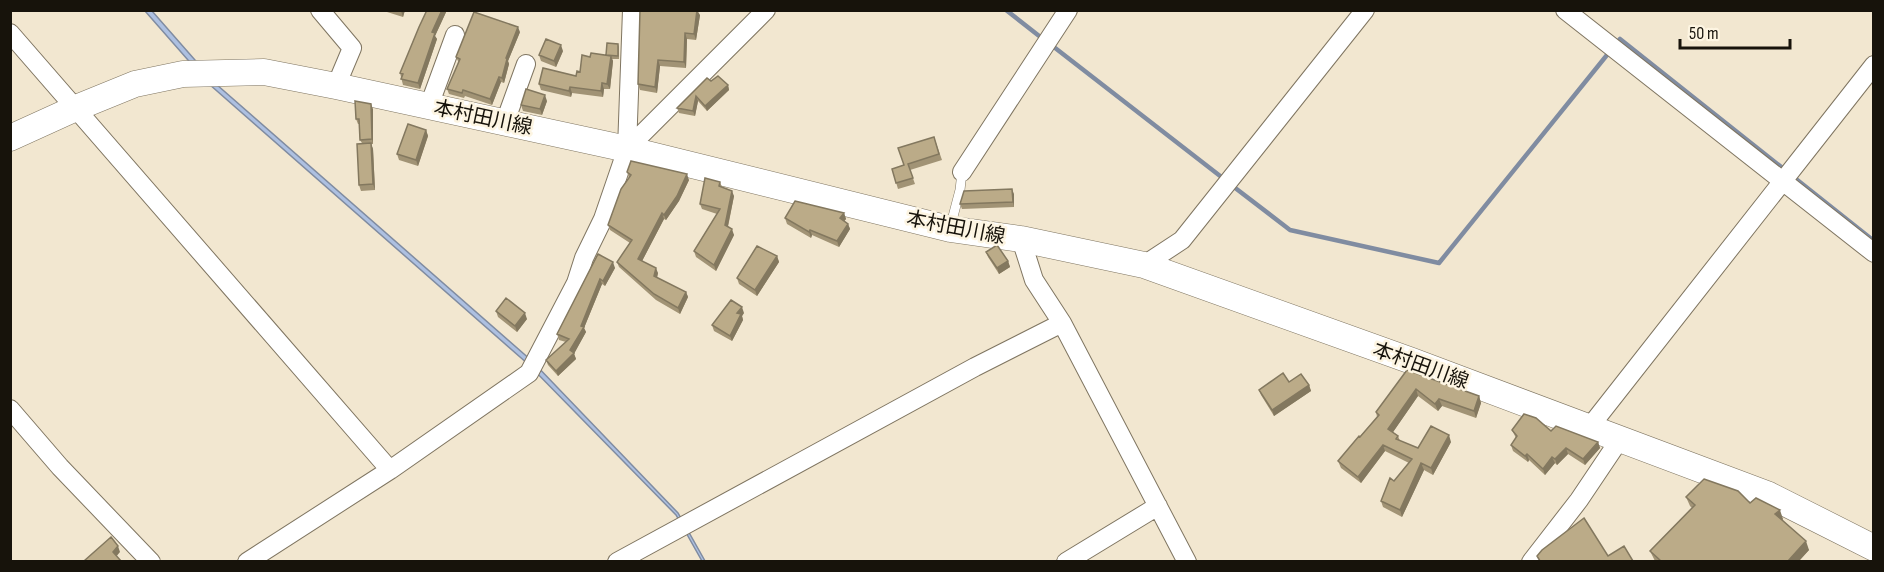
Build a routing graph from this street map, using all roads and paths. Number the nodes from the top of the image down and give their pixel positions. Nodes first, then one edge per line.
1 (320, 10) edge
2 (632, 10) edge
3 (766, 10) edge
4 (1068, 10) edge
5 (1365, 10) edge
6 (1565, 10) edge
7 (10, 33) edge
8 (455, 35) dead end
9 (526, 64) dead end
10 (1874, 65) edge
11 (336, 86) junction
12 (429, 106) junction
13 (76, 108) junction
14 (505, 122) junction
15 (10, 138) edge
16 (627, 149) junction
17 (962, 172) joint
18 (1782, 180) junction
19 (950, 229) junction
20 (1021, 239) junction
21 (1874, 253) edge
22 (1144, 265) junction
23 (1062, 323) junction
24 (10, 409) edge
25 (1588, 426) junction
26 (1620, 439) junction
27 (390, 470) junction
28 (1158, 506) junction
29 (1874, 548) edge
30 (152, 561) edge
31 (247, 561) edge
32 (617, 561) edge
33 (1066, 561) edge
34 (1187, 561) edge
35 (1531, 561) edge

1 - 11 street
2 - 16 street
3 - 16 street
4 - 17 street
5 - 22 street
6 - 18 street
7 - 13 street
8 - 12 street
9 - 14 street
10 - 18 street
11 - 12 main road, 本村田川線
11 - 13 main road, 本村田川線
12 - 14 main road, 本村田川線
13 - 15 main road, 本村田川線
13 - 27 street
14 - 16 main road, 本村田川線
16 - 19 main road, 本村田川線
16 - 27 street
17 - 19 lane
18 - 21 street
18 - 25 street
19 - 20 main road, 本村田川線
20 - 22 main road, 本村田川線
20 - 23 street
22 - 25 main road, 本村田川線
23 - 28 street
23 - 32 street
24 - 30 street
25 - 26 main road, 本村田川線
26 - 29 main road, 本村田川線
26 - 35 street
27 - 31 street
28 - 33 street
28 - 34 street

